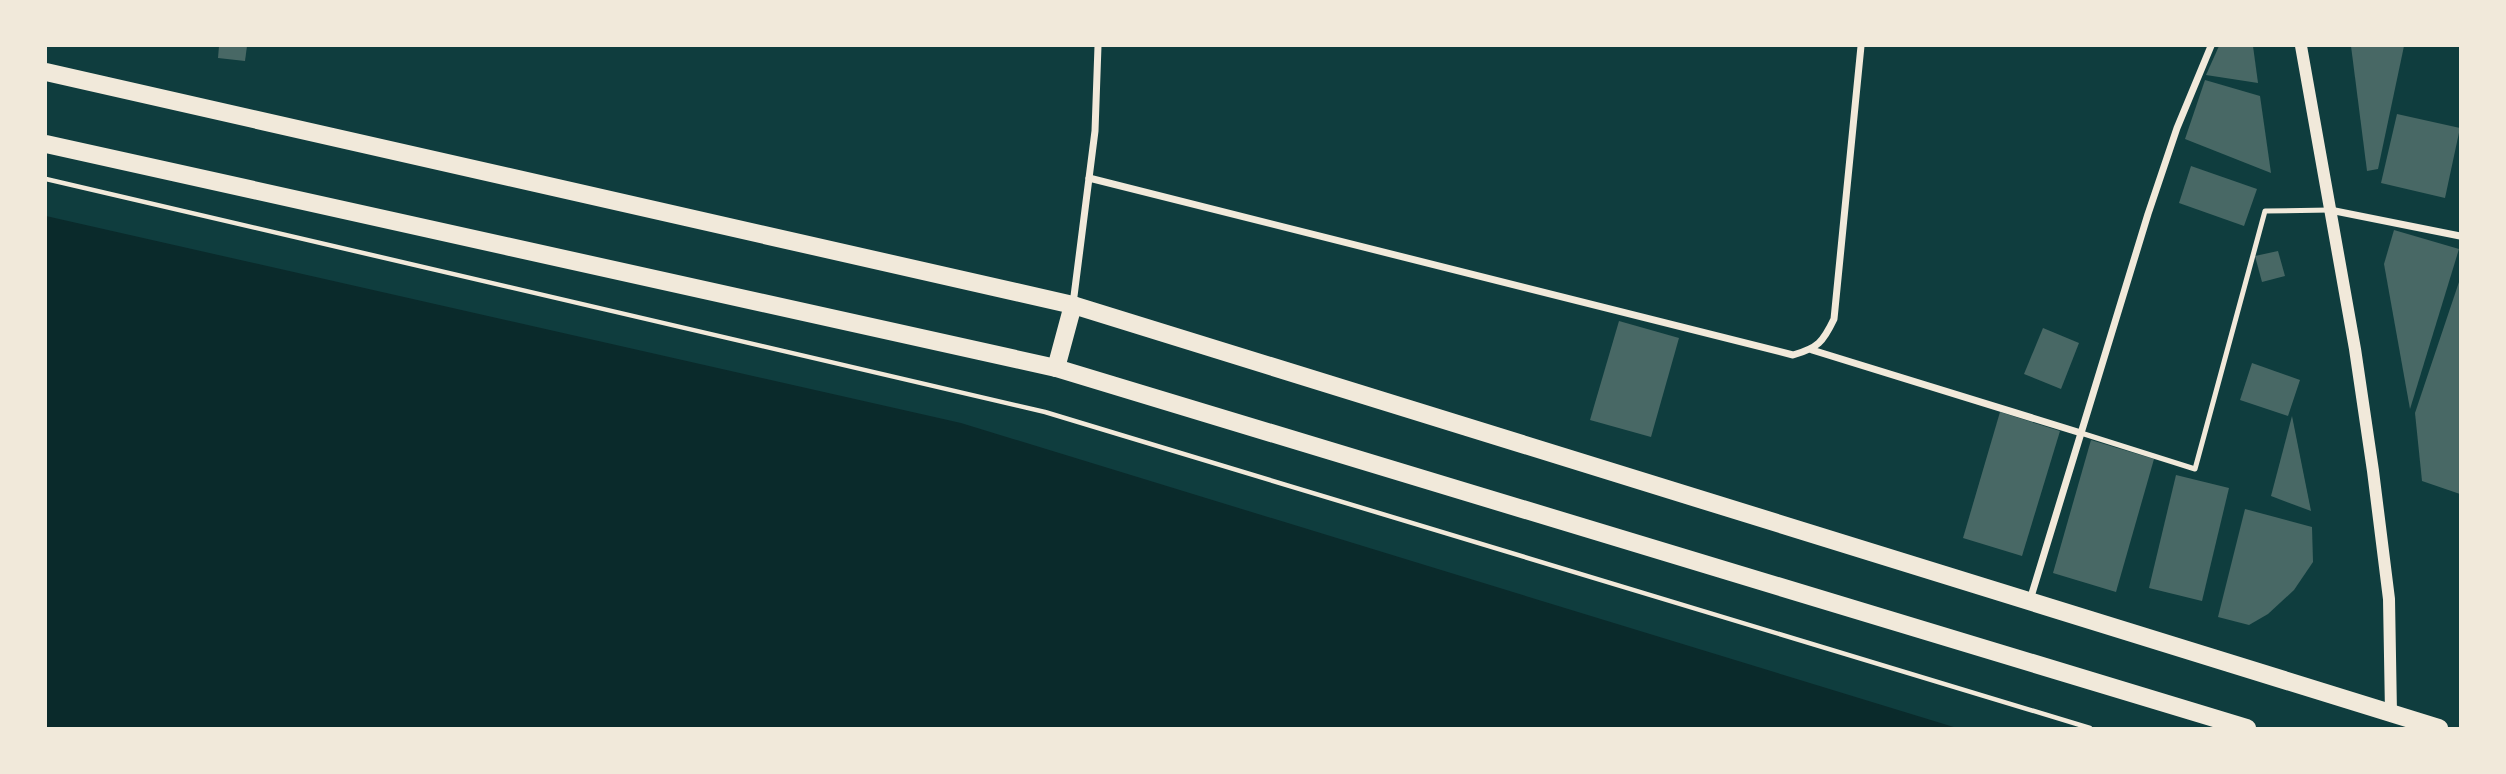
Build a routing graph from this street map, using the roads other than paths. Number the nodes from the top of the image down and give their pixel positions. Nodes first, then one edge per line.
1 (1098, 46) edge
2 (1861, 46) edge
3 (2211, 46) edge
4 (2301, 46) edge
5 (46, 72) edge
6 (46, 144) edge
7 (1089, 178) junction
8 (2330, 210) junction
9 (2460, 236) edge
10 (1073, 305) junction
11 (1812, 350) junction
12 (1056, 368) junction
13 (2081, 433) junction
14 (2030, 601) junction
15 (2388, 721) edge
16 (2247, 729) edge
17 (2439, 729) edge

1 - 7 street
2 - 11 street
3 - 13 street
4 - 8 street
5 - 10 main road
6 - 12 main road
7 - 10 street
7 - 11 street
8 - 9 street
8 - 13 lane
8 - 15 street
10 - 12 main road
10 - 14 main road
11 - 13 street
12 - 16 main road
13 - 14 street
14 - 15 main road
15 - 17 main road

